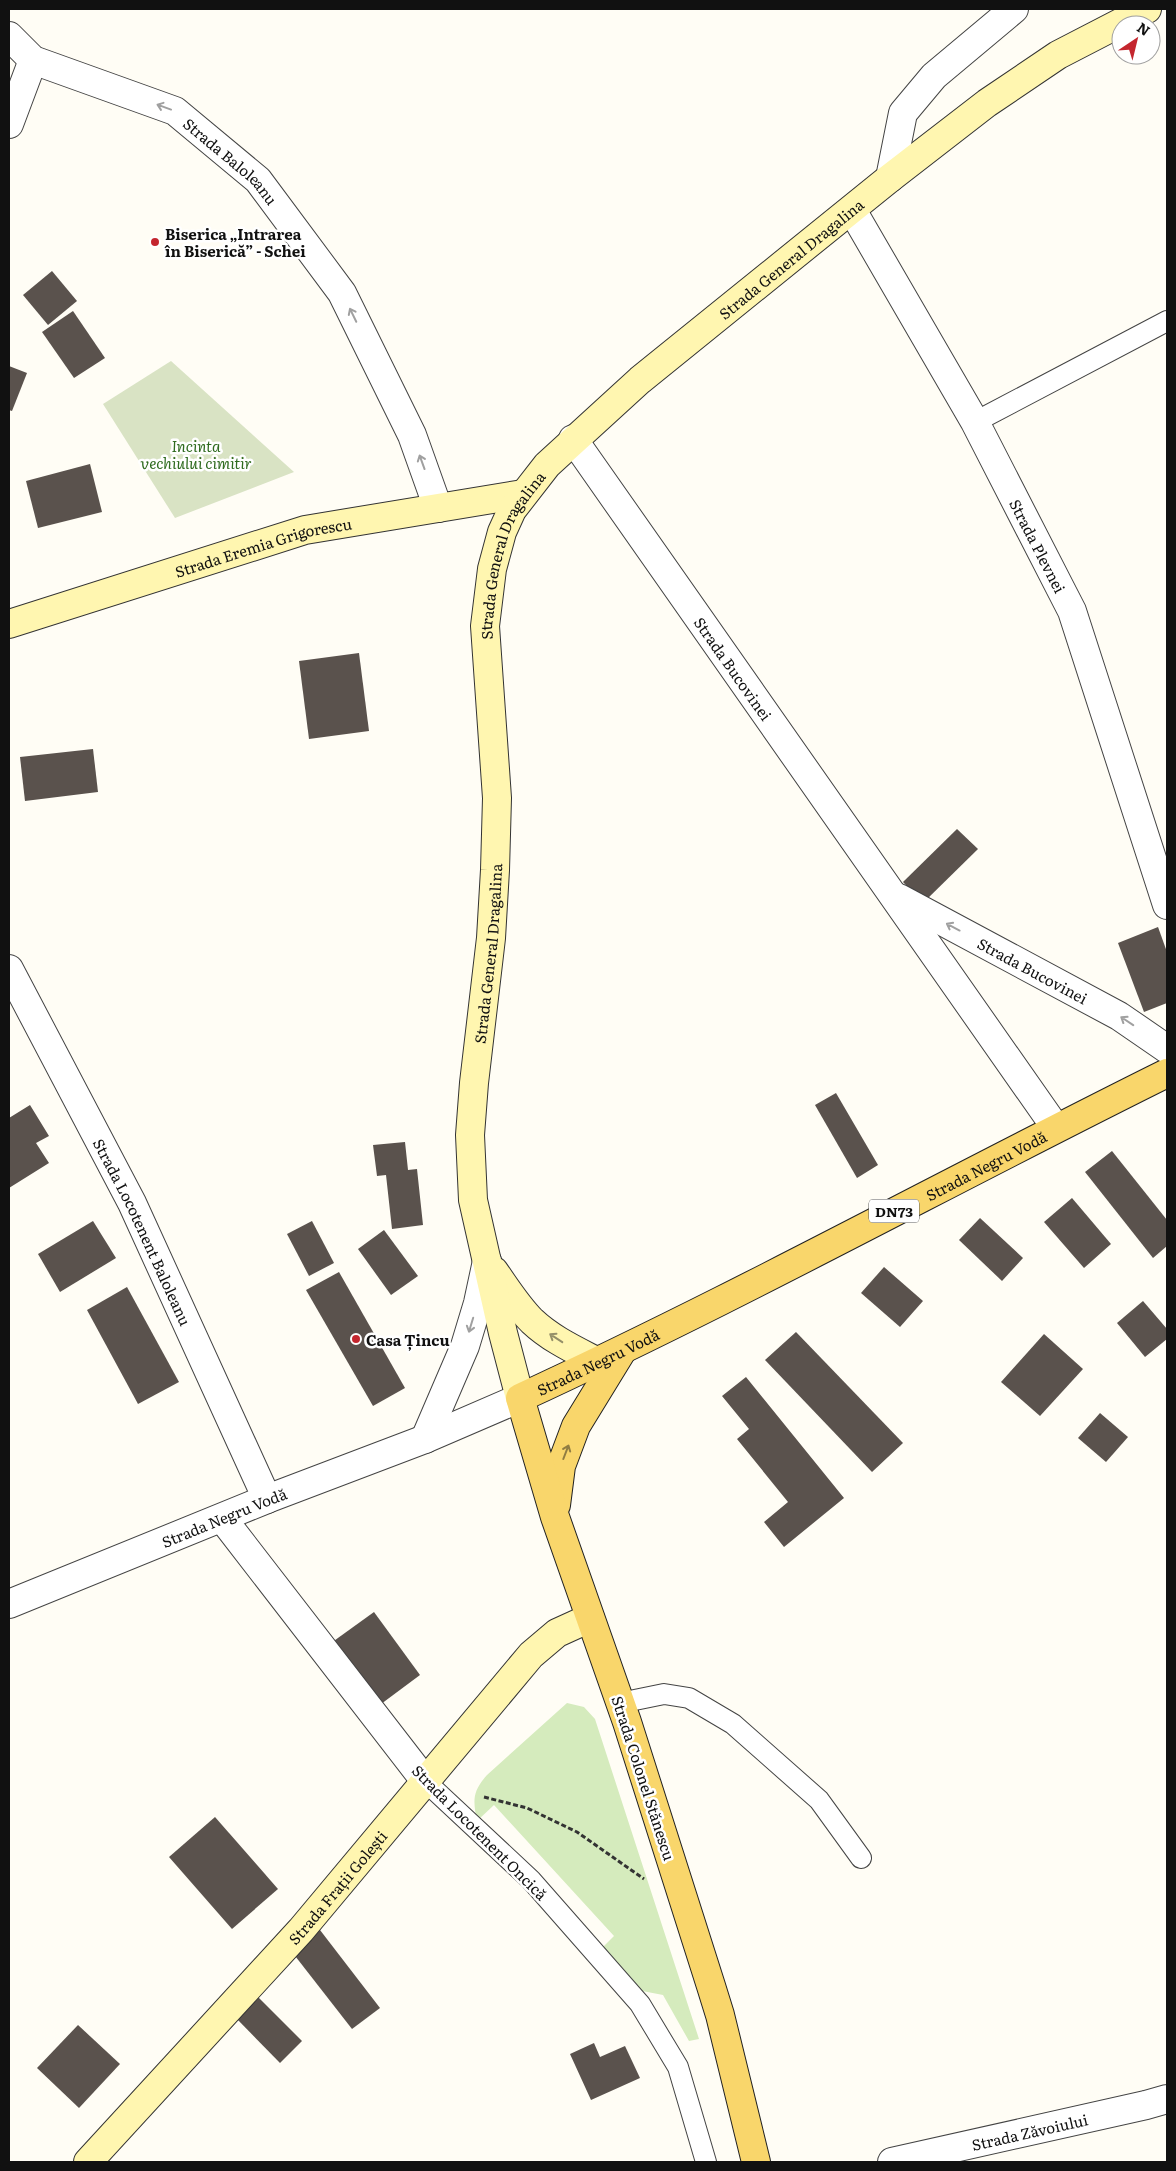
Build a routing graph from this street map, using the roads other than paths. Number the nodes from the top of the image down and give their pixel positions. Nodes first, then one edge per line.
1 (1014, 9) edge
2 (1148, 9) edge
3 (9, 36) edge
4 (33, 60) junction
5 (9, 124) edge
6 (890, 178) junction
7 (852, 210) junction
8 (1167, 321) edge
9 (975, 422) junction
10 (574, 439) junction
11 (523, 494) junction
12 (438, 508) junction
13 (9, 624) edge
14 (895, 896) junction
15 (1167, 905) edge
16 (9, 969) edge
17 (1167, 1049) edge
18 (1167, 1073) edge
19 (1056, 1128) junction
20 (487, 1261) junction
21 (610, 1356) junction
22 (520, 1398) junction
23 (425, 1440) junction
24 (268, 1499) junction
25 (555, 1517) junction
26 (222, 1518) junction
27 (9, 1604) edge
28 (590, 1618) junction
29 (620, 1703) junction
30 (426, 1782) junction
31 (861, 1858) dead end
32 (1167, 2099) edge
33 (88, 2162) edge
34 (706, 2162) edge
35 (756, 2162) edge
36 (892, 2162) edge

1 - 6 street
2 - 6 main road, Strada General Dragalina
3 - 4 street, Strada Baloleanu
4 - 5 street
12 -> 4 street, Strada Baloleanu
6 - 7 main road, Strada General Dragalina
7 - 9 street, Strada Plevnei
7 - 10 main road, Strada General Dragalina
8 - 9 lane
9 - 15 street, Strada Plevnei
10 - 11 main road, Strada General Dragalina
10 - 14 street, Strada Bucovinei
11 - 12 main road, Strada Eremia Grigorescu
11 - 20 main road, Strada General Dragalina
12 - 13 main road, Strada Eremia Grigorescu
17 -> 14 street, Strada Bucovinei
14 - 19 street, Strada Bucovinei
16 - 24 street, Strada Locotenent Baloleanu
18 - 19 main road, Strada Negru Vodă / DN73
19 - 21 main road, Strada Negru Vodă / DN73
21 -> 20 main road
20 - 22 main road, Strada General Dragalina
20 -> 23 street
21 - 22 main road, Strada Negru Vodă / DN73
25 -> 21 main road
22 - 23 street, Strada Negru Vodă / DN73
22 - 25 main road, Strada Colonel Stănescu
23 - 24 street, Strada Negru Vodă / DN73
24 - 26 street, Strada Negru Vodă / DN73
25 - 28 main road, Strada Colonel Stănescu
26 - 27 street, Strada Negru Vodă / DN73
26 - 30 street, Strada Locotenent Oncică
28 - 29 main road, Strada Colonel Stănescu
28 - 30 main road, Strada Frații Golești
29 - 31 lane
29 - 35 main road, Strada Colonel Stănescu
30 - 33 main road, Strada Frații Golești
30 - 34 lane, Strada Locotenent Oncică
32 - 36 street, Strada Zăvoiului

